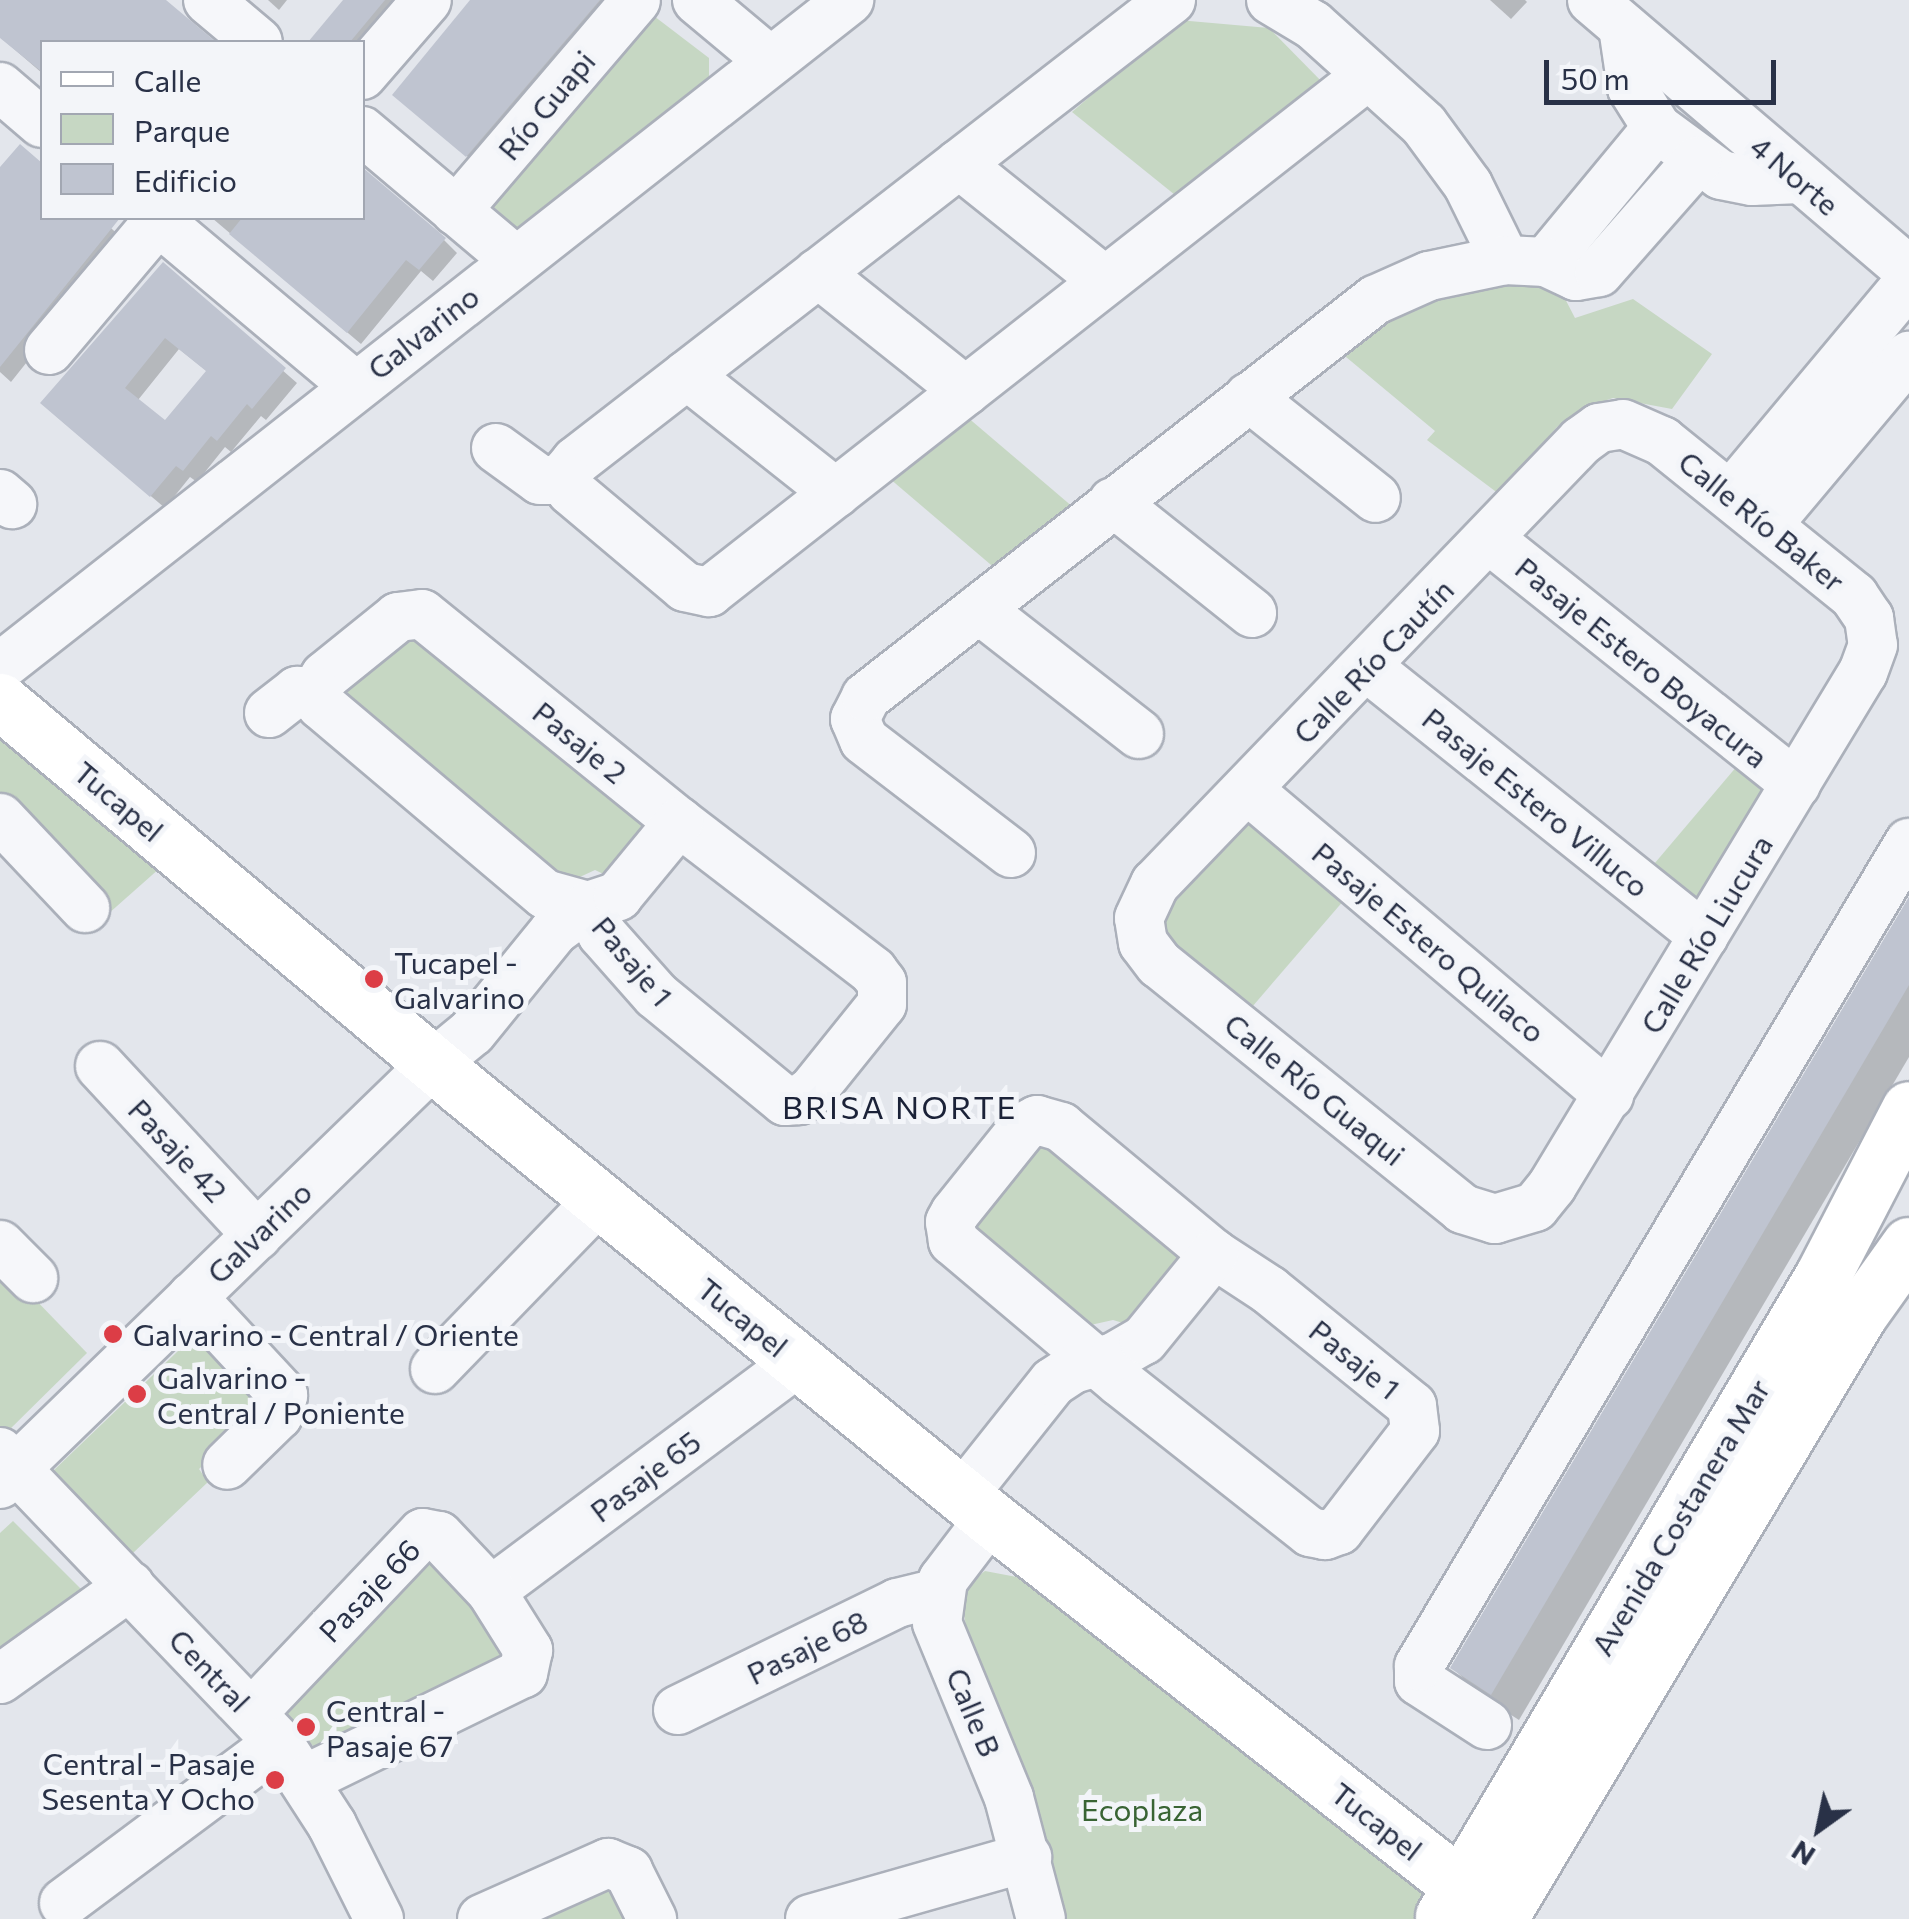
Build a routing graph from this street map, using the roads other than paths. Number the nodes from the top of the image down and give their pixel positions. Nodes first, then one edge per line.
1 (208, 0) edge
2 (426, 0) edge
3 (636, 0) edge
4 (697, 0) edge
5 (849, 0) edge
6 (1171, 0) edge
7 (1272, 0) edge
8 (1607, 14) edge
9 (256, 40) edge
10 (770, 61) junction
11 (365, 71) edge
12 (1367, 76) junction
13 (1657, 128) junction
14 (365, 134) edge
15 (1697, 161) junction
16 (959, 164) junction
17 (1800, 180) junction
18 (456, 211) junction
19 (156, 220) edge
20 (158, 220) edge
21 (515, 260) junction
22 (1510, 262) junction
23 (1909, 270) edge
24 (818, 273) junction
25 (1105, 281) junction
26 (1909, 282) edge
27 (49, 350) dead end
28 (1909, 356) edge
29 (688, 375) junction
30 (355, 386) junction
31 (966, 391) junction
32 (1249, 396) junction
33 (1636, 426) joint
34 (496, 448) dead end
35 (566, 480) junction
36 (836, 493) junction
37 (1376, 498) dead end
38 (1114, 502) junction
39 (1749, 510) junction
40 (1489, 539) junction
41 (978, 608) junction
42 (1252, 613) dead end
43 (1873, 631) joint
44 (0, 667) edge
45 (1367, 667) junction
46 (316, 691) junction
47 (0, 701) edge
48 (269, 713) dead end
49 (1139, 734) dead end
50 (1796, 784) junction
51 (1248, 790) junction
52 (0, 818) edge
53 (679, 822) junction
54 (1909, 843) edge
55 (1011, 852) dead end
56 (588, 906) junction
57 (86, 908) dead end
58 (1140, 931) joint
59 (1704, 936) junction
60 (884, 990) joint
61 (432, 1064) junction
62 (100, 1066) dead end
63 (1609, 1094) junction
64 (1909, 1109) edge
65 (600, 1200) junction
66 (1511, 1217) joint
67 (256, 1235) junction
68 (1909, 1245) edge
69 (1214, 1254) junction
70 (192, 1297) junction
71 (798, 1362) junction
72 (1096, 1362) junction
73 (435, 1369) dead end
74 (227, 1465) dead end
75 (5, 1468) edge
76 (976, 1507) junction
77 (130, 1586) junction
78 (492, 1591) junction
79 (938, 1593) junction
80 (0, 1679) edge
81 (678, 1710) dead end
82 (1486, 1724) dead end
83 (279, 1745) junction
84 (1027, 1857) junction
85 (64, 1903) dead end
86 (1475, 1910) edge
87 (379, 1919) edge
88 (482, 1919) edge
89 (652, 1919) edge
90 (810, 1919) edge
91 (1042, 1919) edge

1 - 9 street
2 - 11 street
3 - 18 street, Río Guapi
4 - 10 street
5 - 10 street, Galvarino
6 - 16 street
7 - 12 street
8 - 13 street
8 - 17 street, 4 Norte
10 - 21 street, Galvarino
12 - 22 street
12 - 25 street
13 - 15 street
13 - 22 street
14 - 18 street
15 - 17 street
15 - 22 street
16 - 24 street
16 - 25 street
17 - 23 street, 4 Norte
18 - 21 street
19 - 27 street
20 - 30 street
21 - 30 street, Galvarino
22 - 32 street
24 - 29 street
24 - 31 street
25 - 31 street
26 - 39 street
28 - 39 street
29 - 35 street
29 - 36 street
30 - 44 street, Galvarino
31 - 36 street
32 - 37 street
32 - 38 street
33 - 39 street, Calle Río Baker
33 - 40 street, Calle Río Cautín
34 - 35 street
35 - 36 street
38 - 41 street
38 - 42 street
39 - 43 street, Calle Río Baker
40 - 45 street, Calle Río Cautín
40 - 50 street, Pasaje Estero Boyacura
41 - 49 street
41 - 55 street
43 - 50 street, Calle Río Liucura
45 - 51 street, Calle Río Cautín
45 - 59 street, Pasaje Estero Villuco
46 - 48 street, Pasaje 2
46 - 53 street, Pasaje 2
46 - 56 street, Pasaje 1
47 - 61 main road, Tucapel
50 - 59 street, Calle Río Liucura
51 - 58 street, Calle Río Cautín
51 - 63 street, Pasaje Estero Quilaco
52 - 57 street
53 - 56 street, Galvarino
53 - 60 street, Pasaje 2
54 - 82 street
56 - 60 street, Pasaje 1
56 - 61 street, Galvarino
58 - 66 street, Calle Río Guaqui
59 - 63 street, Calle Río Liucura
61 - 65 main road, Tucapel
61 - 67 street, Galvarino
62 - 67 street, Pasaje 42
63 - 66 street, Calle Río Liucura
64 - 86 main road, Avenida Costanera Mar
65 - 71 main road, Tucapel
65 - 73 street
67 - 70 street, Galvarino
68 - 86 main road, Avenida Costanera Mar
69 - 72 street
69 - 72 street, Pasaje 1
69 - 72 street, Pasaje 1
70 - 74 street
70 - 75 street, Galvarino
71 - 76 main road, Tucapel
71 - 78 street, Pasaje 65
72 - 76 street
75 - 77 street, Central
76 - 79 street
76 - 86 main road, Tucapel
77 - 80 street
77 - 83 street, Central
78 - 83 street
78 - 83 street, Pasaje 66
79 - 81 street, Pasaje 68
79 - 84 street, Calle B
83 - 85 street
83 - 87 street, Central
84 - 90 street
84 - 91 street, Calle B
88 - 89 street

